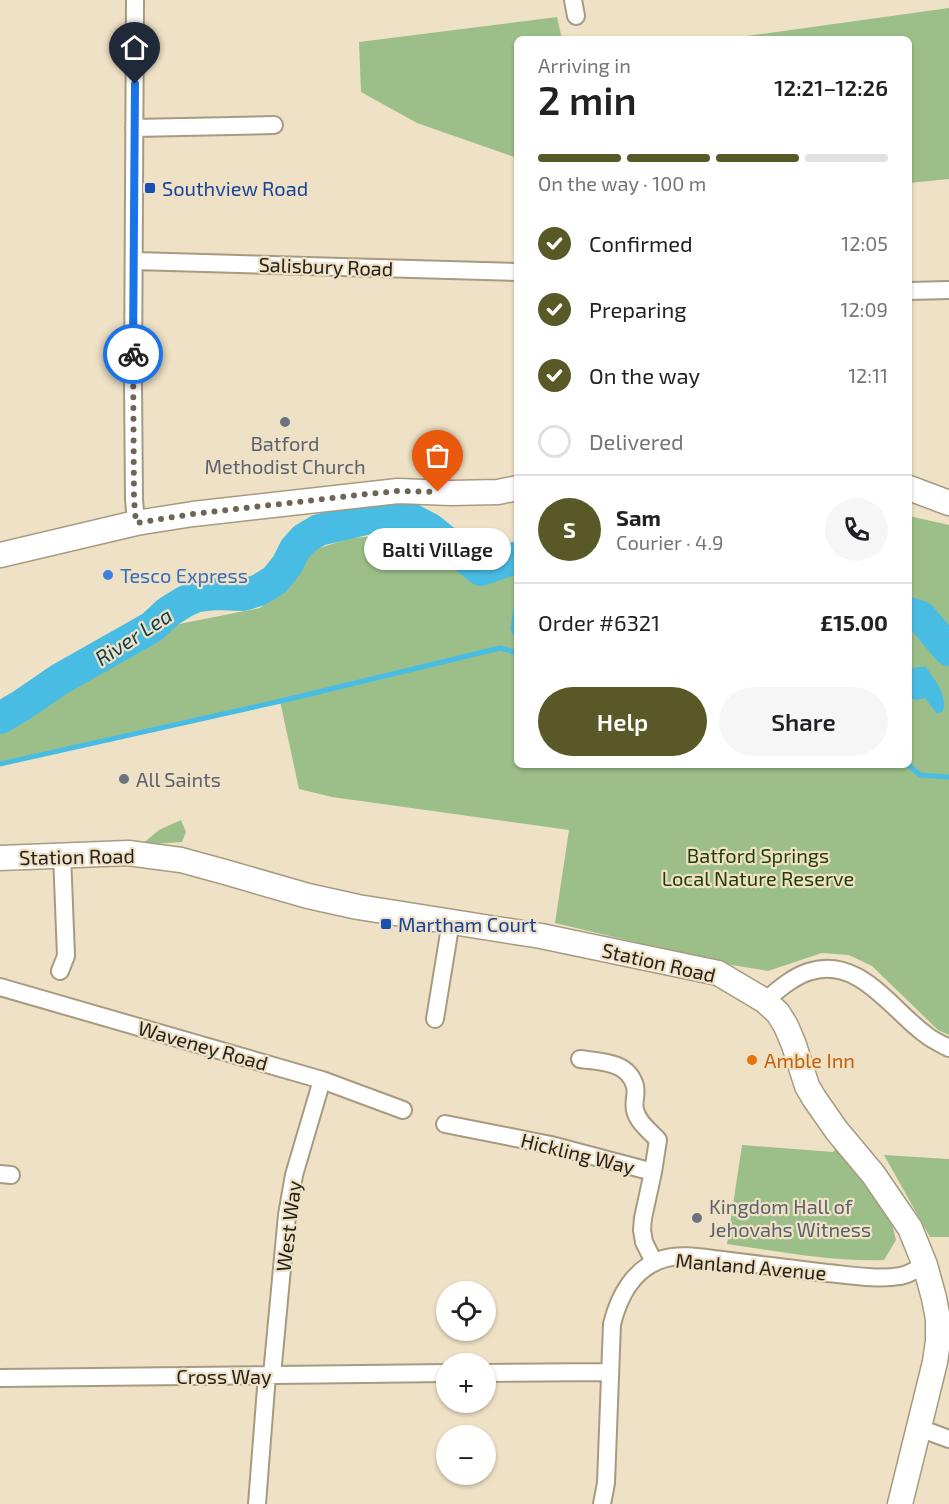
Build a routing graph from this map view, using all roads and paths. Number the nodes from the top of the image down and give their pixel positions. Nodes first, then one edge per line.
1 (135, 0) edge
2 (273, 125) dead end
3 (134, 128) junction
4 (135, 261) junction
5 (514, 272) edge
6 (949, 290) edge
7 (912, 291) edge
8 (514, 489) edge
9 (912, 489) edge
10 (949, 503) edge
11 (136, 523) junction
12 (0, 555) edge
13 (62, 854) junction
14 (0, 858) edge
15 (451, 921) junction
16 (60, 971) dead end
17 (0, 987) edge
18 (765, 1001) junction
19 (435, 1019) dead end
20 (949, 1048) edge
21 (579, 1059) dead end
22 (322, 1080) junction
23 (403, 1110) dead end
24 (445, 1124) dead end
25 (653, 1172) junction
26 (654, 1262) junction
27 (925, 1265) junction
28 (944, 1319) edge
29 (609, 1372) junction
30 (436, 1373) edge
31 (496, 1373) edge
32 (270, 1375) junction
33 (0, 1378) edge
34 (920, 1428) junction
35 (949, 1439) edge
36 (257, 1504) edge
37 (602, 1504) edge
38 (900, 1504) edge

1 - 3 street
2 - 3 street
3 - 4 street
4 - 5 street, Salisbury Road
4 - 11 street
6 - 7 street
8 - 11 main road
9 - 10 main road
11 - 12 main road
13 - 14 main road, Station Road
13 - 15 main road, Station Road
13 - 16 street
15 - 18 main road, Station Road
15 - 19 street
17 - 22 street, Waveney Road
18 - 20 street
18 - 27 main road, Station Road
21 - 25 street
22 - 23 street, Waveney Road
22 - 32 street, West Way
24 - 25 street, Hickling Way
25 - 26 street, Hickling Way
26 - 27 street, Manland Avenue
26 - 29 street, Manland Avenue
27 - 28 main road, Station Road
28 - 34 main road, Station Road
29 - 31 street
29 - 37 street, Manland Avenue
30 - 32 street, Cross Way
32 - 33 street, Cross Way
32 - 36 street, West Way
34 - 35 street
34 - 38 main road, Station Road

